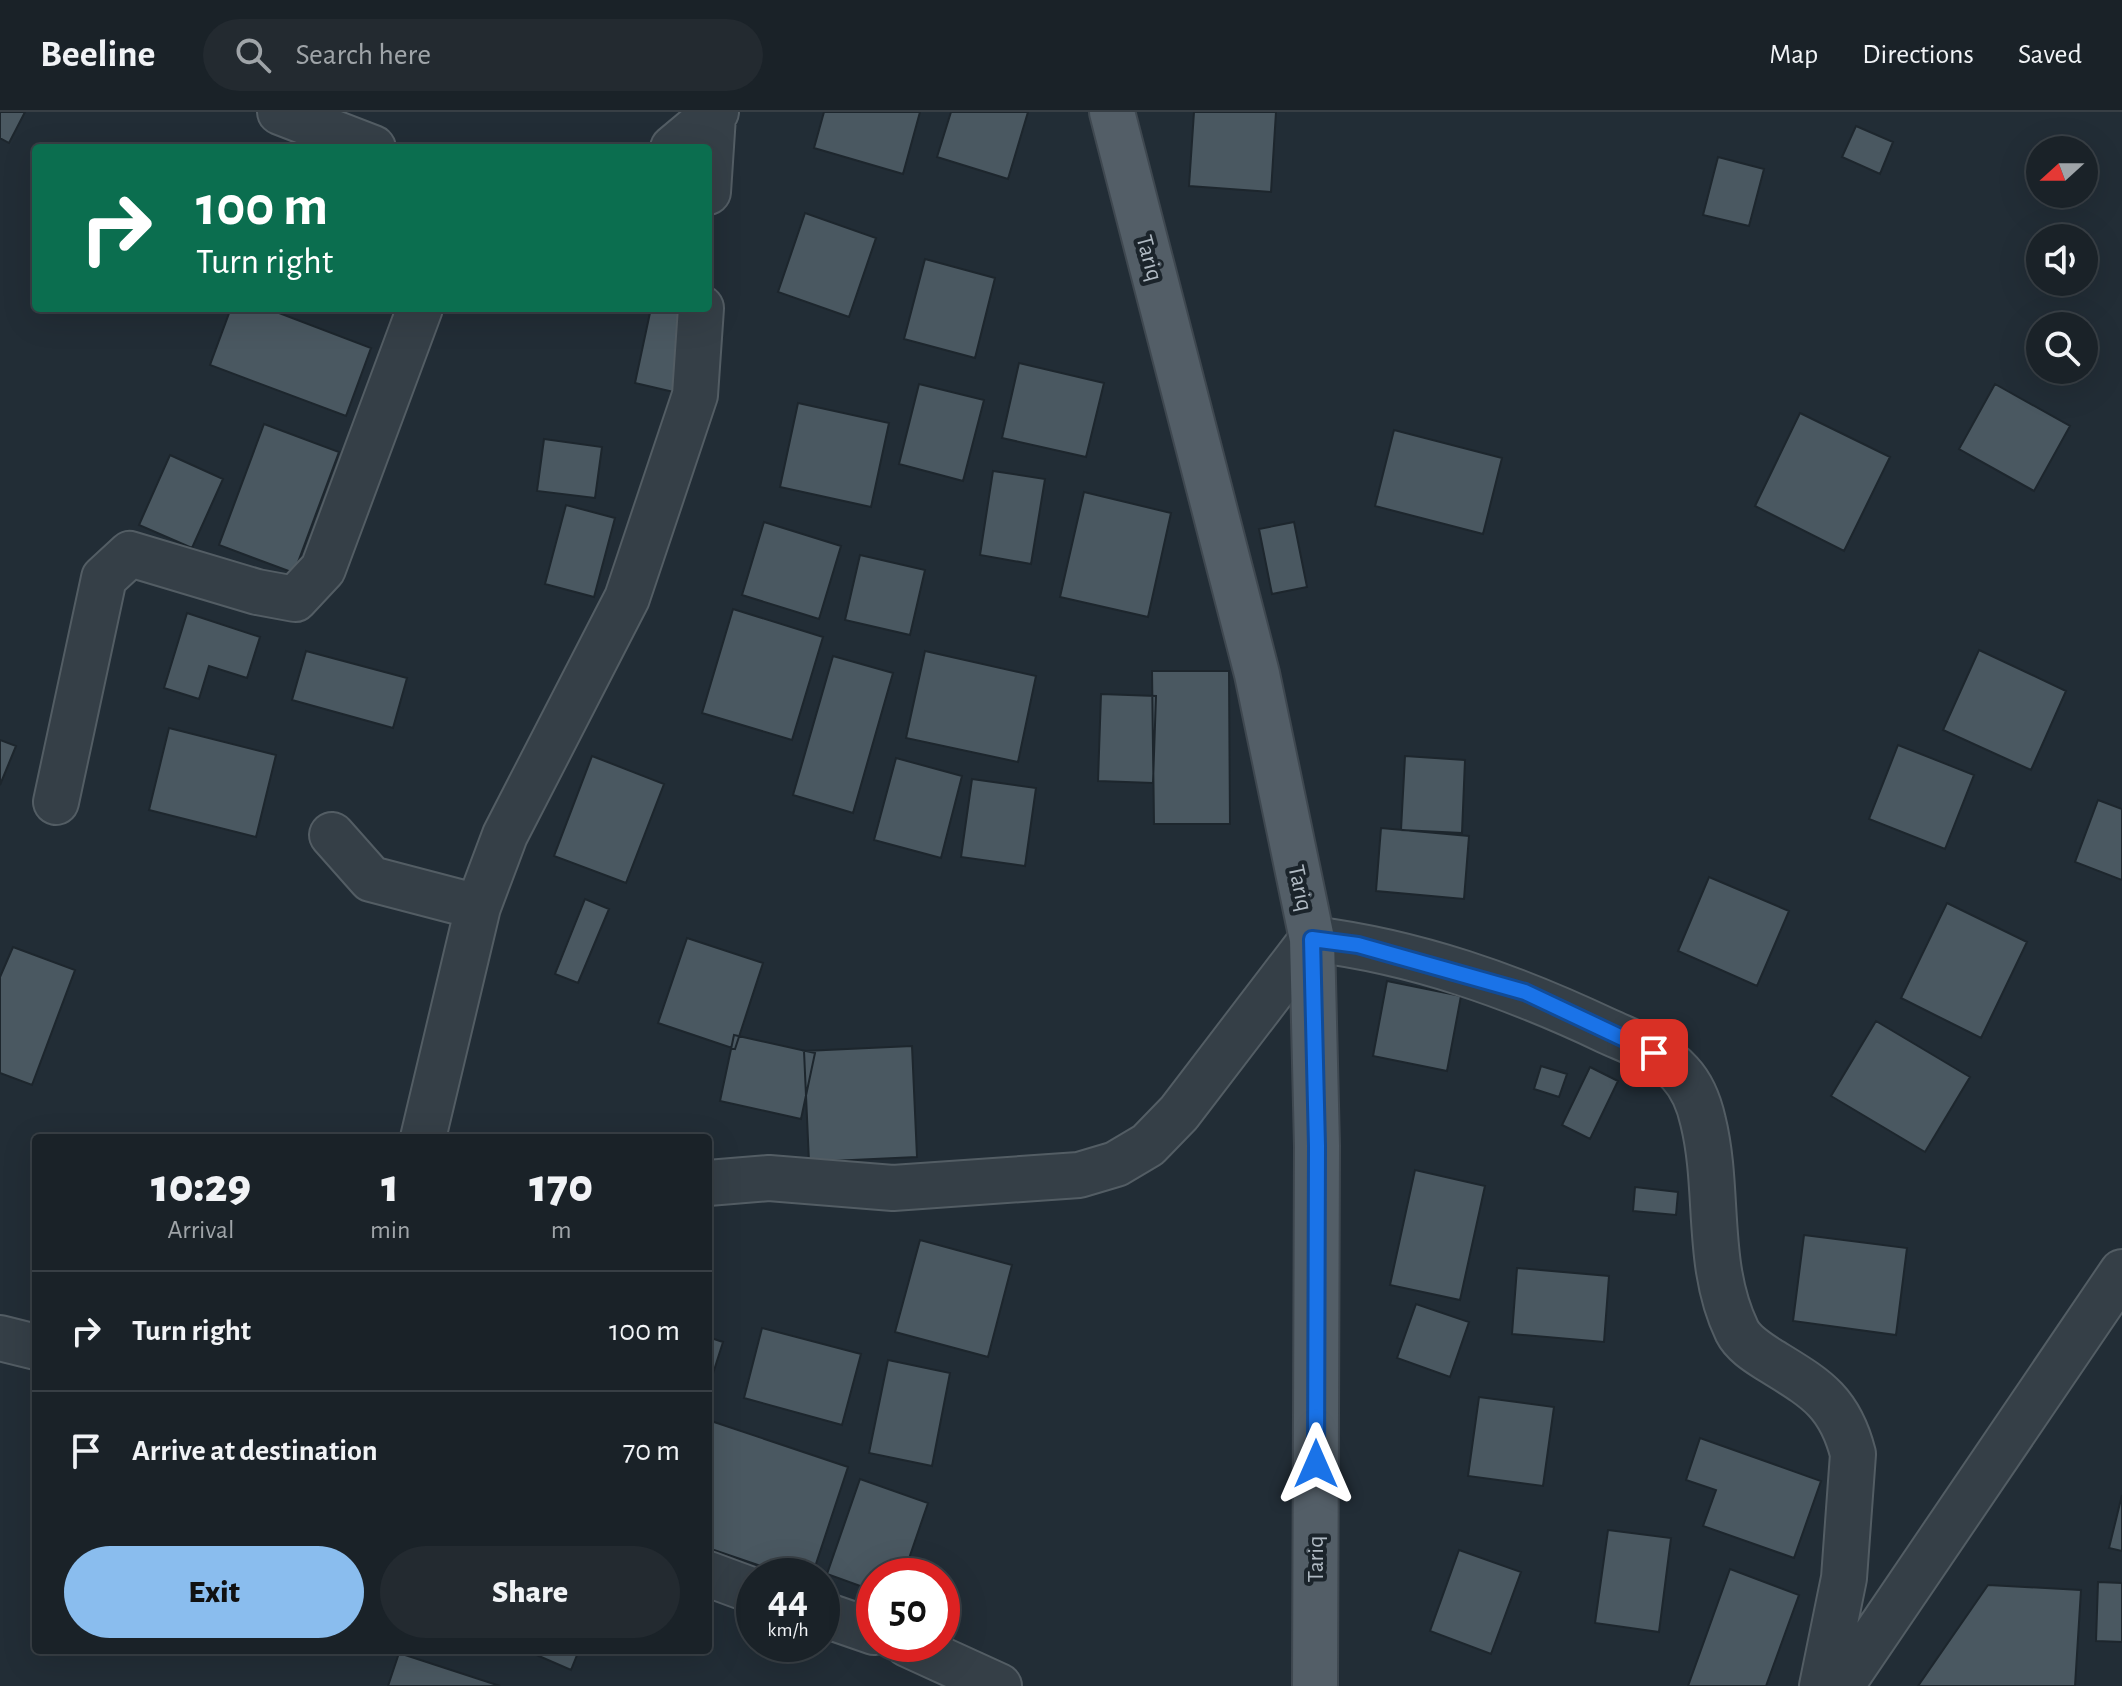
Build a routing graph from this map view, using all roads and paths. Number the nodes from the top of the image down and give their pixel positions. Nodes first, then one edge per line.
1 (280, 112) edge
2 (1112, 112) edge
3 (714, 114) edge
4 (363, 144) edge
5 (678, 144) edge
6 (712, 144) edge
7 (419, 312) edge
8 (701, 312) edge
9 (56, 802) dead end
10 (332, 835) dead end
11 (478, 907) junction
12 (1312, 939) junction
13 (424, 1134) edge
14 (712, 1183) edge
15 (2122, 1272) edge
16 (0, 1338) edge
17 (32, 1346) edge
18 (712, 1575) edge
19 (736, 1584) edge
20 (946, 1662) edge
21 (999, 1686) edge
22 (1315, 1686) edge
23 (1822, 1686) edge
24 (1841, 1686) edge

1 - 4 street
2 - 12 main road, Tariq
3 - 5 street
3 - 6 street
7 - 9 street
8 - 11 street
10 - 11 street
11 - 13 street
12 - 14 street
12 - 22 main road, Tariq
12 - 23 street
15 - 24 street
16 - 17 street
18 - 19 street
20 - 21 street

